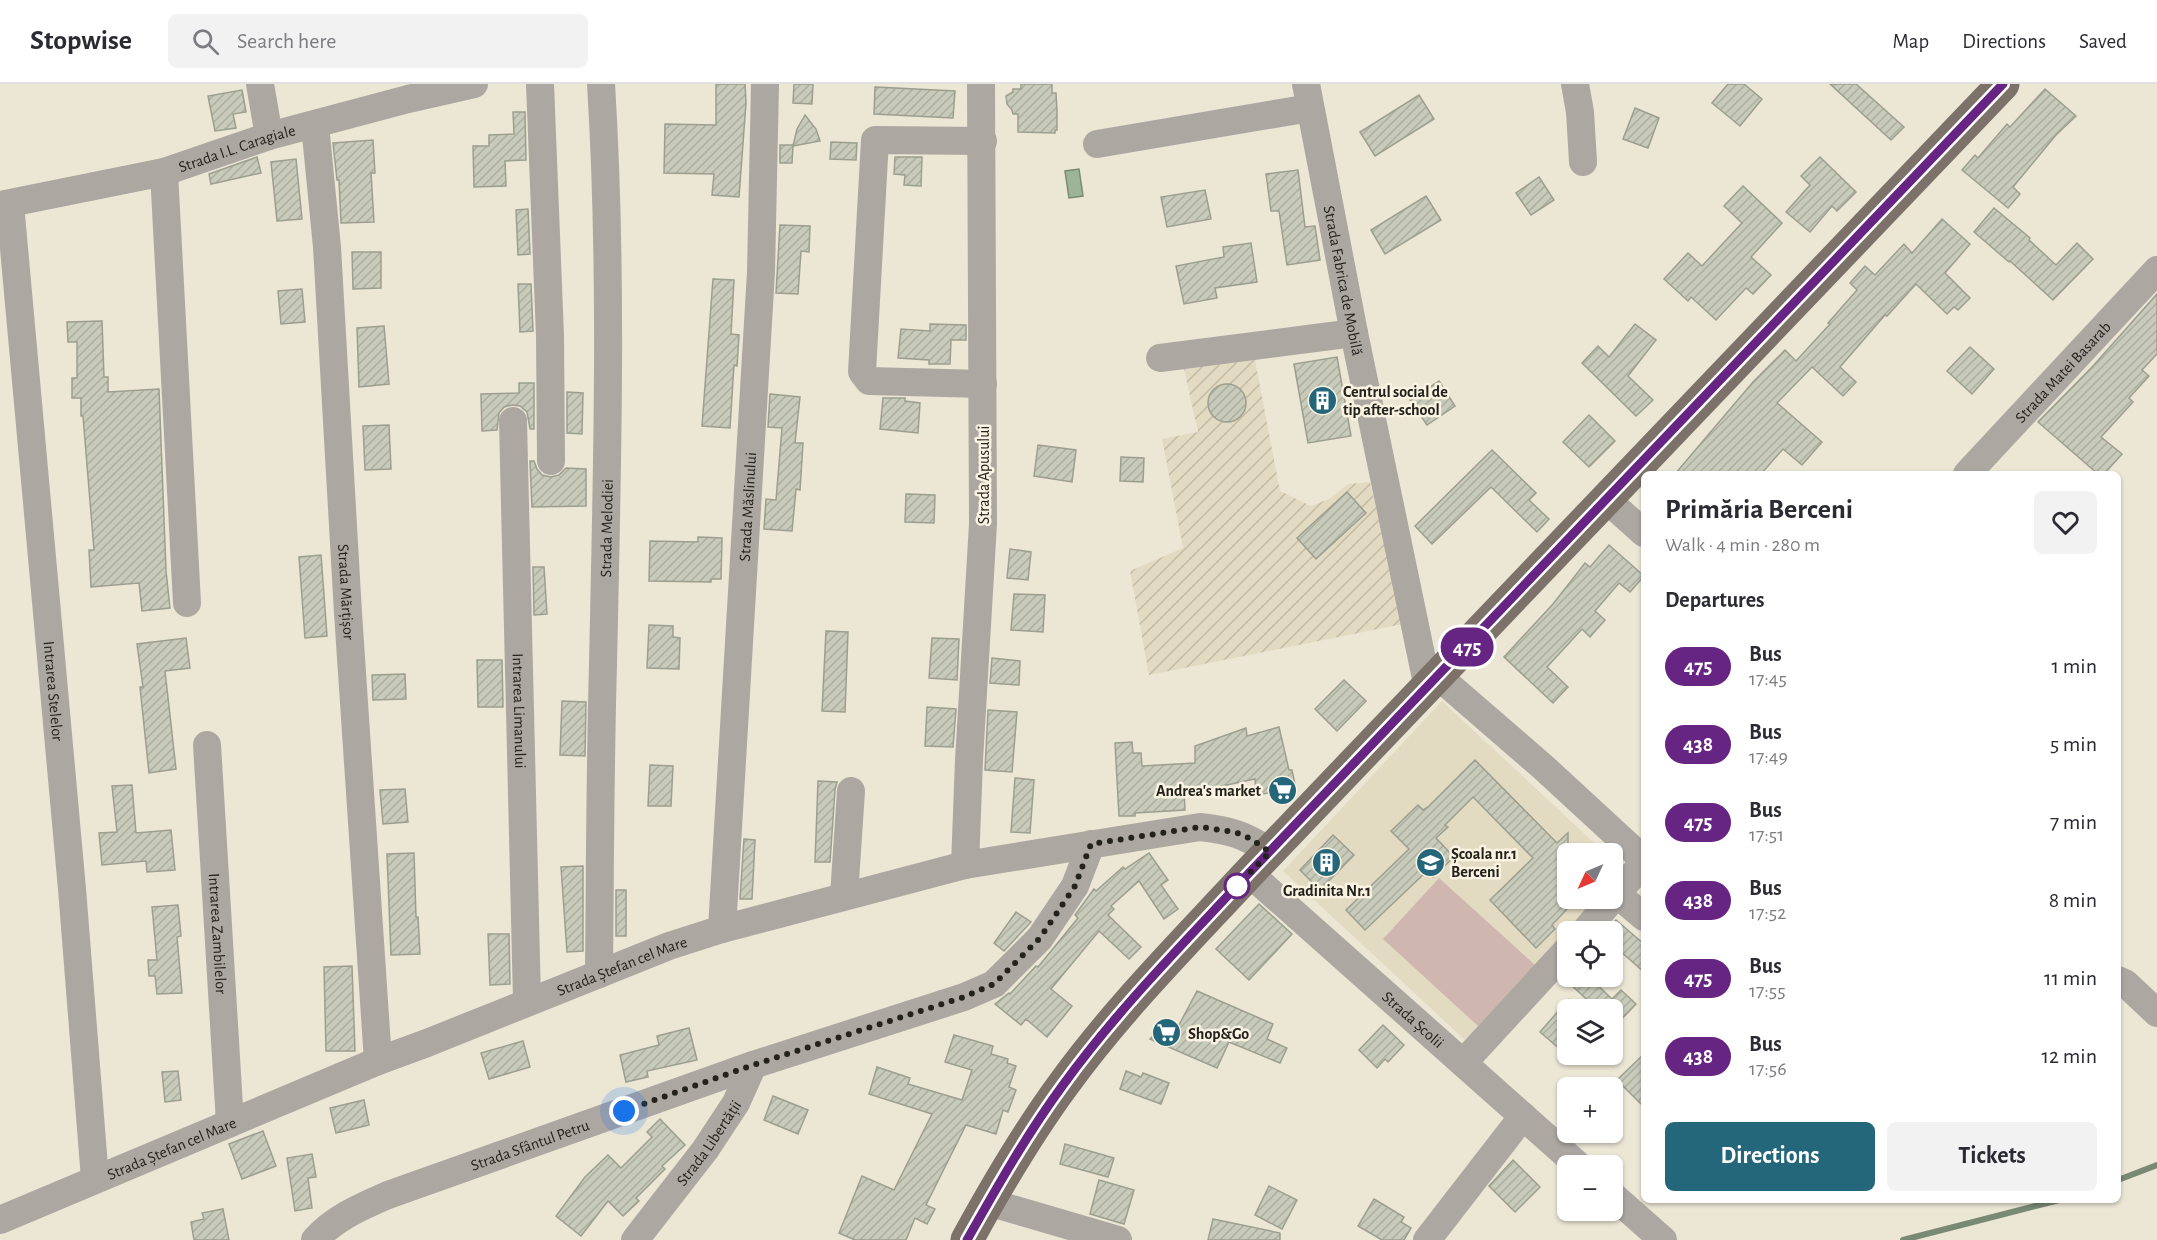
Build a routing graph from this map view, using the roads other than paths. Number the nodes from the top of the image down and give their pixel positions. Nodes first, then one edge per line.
1 (260, 84) edge
2 (474, 84) edge
3 (540, 84) edge
4 (602, 84) edge
5 (765, 84) edge
6 (981, 84) edge
7 (1575, 84) edge
8 (2003, 84) edge
9 (407, 92) edge
10 (1308, 96) edge
11 (315, 125) junction
12 (268, 136) junction
13 (982, 141) junction
14 (1098, 144) dead end
15 (1583, 162) dead end
16 (164, 172) junction
17 (5, 205) edge
18 (2157, 270) edge
19 (1354, 333) junction
20 (1160, 358) dead end
21 (983, 384) junction
22 (513, 421) dead end
23 (551, 461) dead end
24 (1970, 471) edge
25 (1607, 500) junction
26 (1641, 530) edge
27 (187, 603) dead end
28 (1433, 682) junction
29 (207, 745) dead end
30 (851, 791) dead end
31 (1091, 844) junction
32 (1641, 858) edge
33 (1259, 863) junction
34 (965, 865) junction
35 (1641, 865) edge
36 (1623, 888) edge
37 (844, 896) junction
38 (1623, 899) edge
39 (1605, 909) edge
40 (1641, 914) edge
41 (1594, 921) edge
42 (722, 930) junction
43 (1557, 961) edge
44 (598, 974) junction
45 (2121, 981) edge
46 (527, 1001) junction
47 (2157, 1013) edge
48 (378, 1060) junction
49 (1463, 1063) junction
50 (753, 1065) junction
51 (1523, 1116) junction
52 (230, 1123) junction
53 (1567, 1155) edge
54 (95, 1179) junction
55 (988, 1202) junction
56 (1623, 1205) edge
57 (0, 1220) edge
58 (315, 1240) edge
59 (634, 1240) edge
60 (967, 1240) edge
61 (1118, 1240) edge
62 (1427, 1240) edge
63 (1663, 1240) edge

1 - 12 street
2 - 9 street, Strada I.L. Caragiale
3 - 23 street
4 - 44 street, Strada Melodiei
5 - 42 street, Strada Măslinului
6 - 13 street, Strada Apusului
7 - 15 street
8 - 25 main road
9 - 11 street, Strada I.L. Caragiale
10 - 14 street
10 - 19 street, Strada Fabrica de Mobilă
11 - 12 street, Strada I.L. Caragiale
11 - 48 street, Strada Mărțișor
12 - 16 street, Strada I.L. Caragiale
13 - 21 street, Strada Apusului
13 - 21 street
16 - 17 street, Strada I.L. Caragiale
16 - 27 street
17 - 54 street, Intrarea Stelelor
18 - 24 street, Strada Matei Basarab
19 - 20 street
19 - 28 street, Strada Fabrica de Mobilă
21 - 34 street, Strada Apusului
22 - 46 street, Intrarea Limanului
25 - 26 street
25 - 28 main road
28 - 32 street
28 - 33 main road
29 - 52 street, Intrarea Zambilelor
30 - 37 street
31 - 33 street, Strada Ștefan cel Mare
31 - 34 street, Strada Ștefan cel Mare
31 - 50 street
33 - 49 street, Strada Școlii
33 - 55 main road
34 - 37 street, Strada Ștefan cel Mare
35 - 36 street
37 - 42 street, Strada Ștefan cel Mare
38 - 40 street
39 - 41 street
42 - 44 street, Strada Ștefan cel Mare
43 - 49 street
44 - 46 street, Strada Ștefan cel Mare
45 - 47 street
46 - 48 street, Strada Ștefan cel Mare
48 - 52 street, Strada Ștefan cel Mare
49 - 51 street, Strada Școlii
50 - 58 street, Strada Sfântul Petru
50 - 59 street, Strada Libertății
51 - 53 street, Strada Școlii
51 - 62 street
52 - 54 street, Strada Ștefan cel Mare
54 - 57 street, Strada Ștefan cel Mare
55 - 60 main road
55 - 61 street
56 - 63 street

